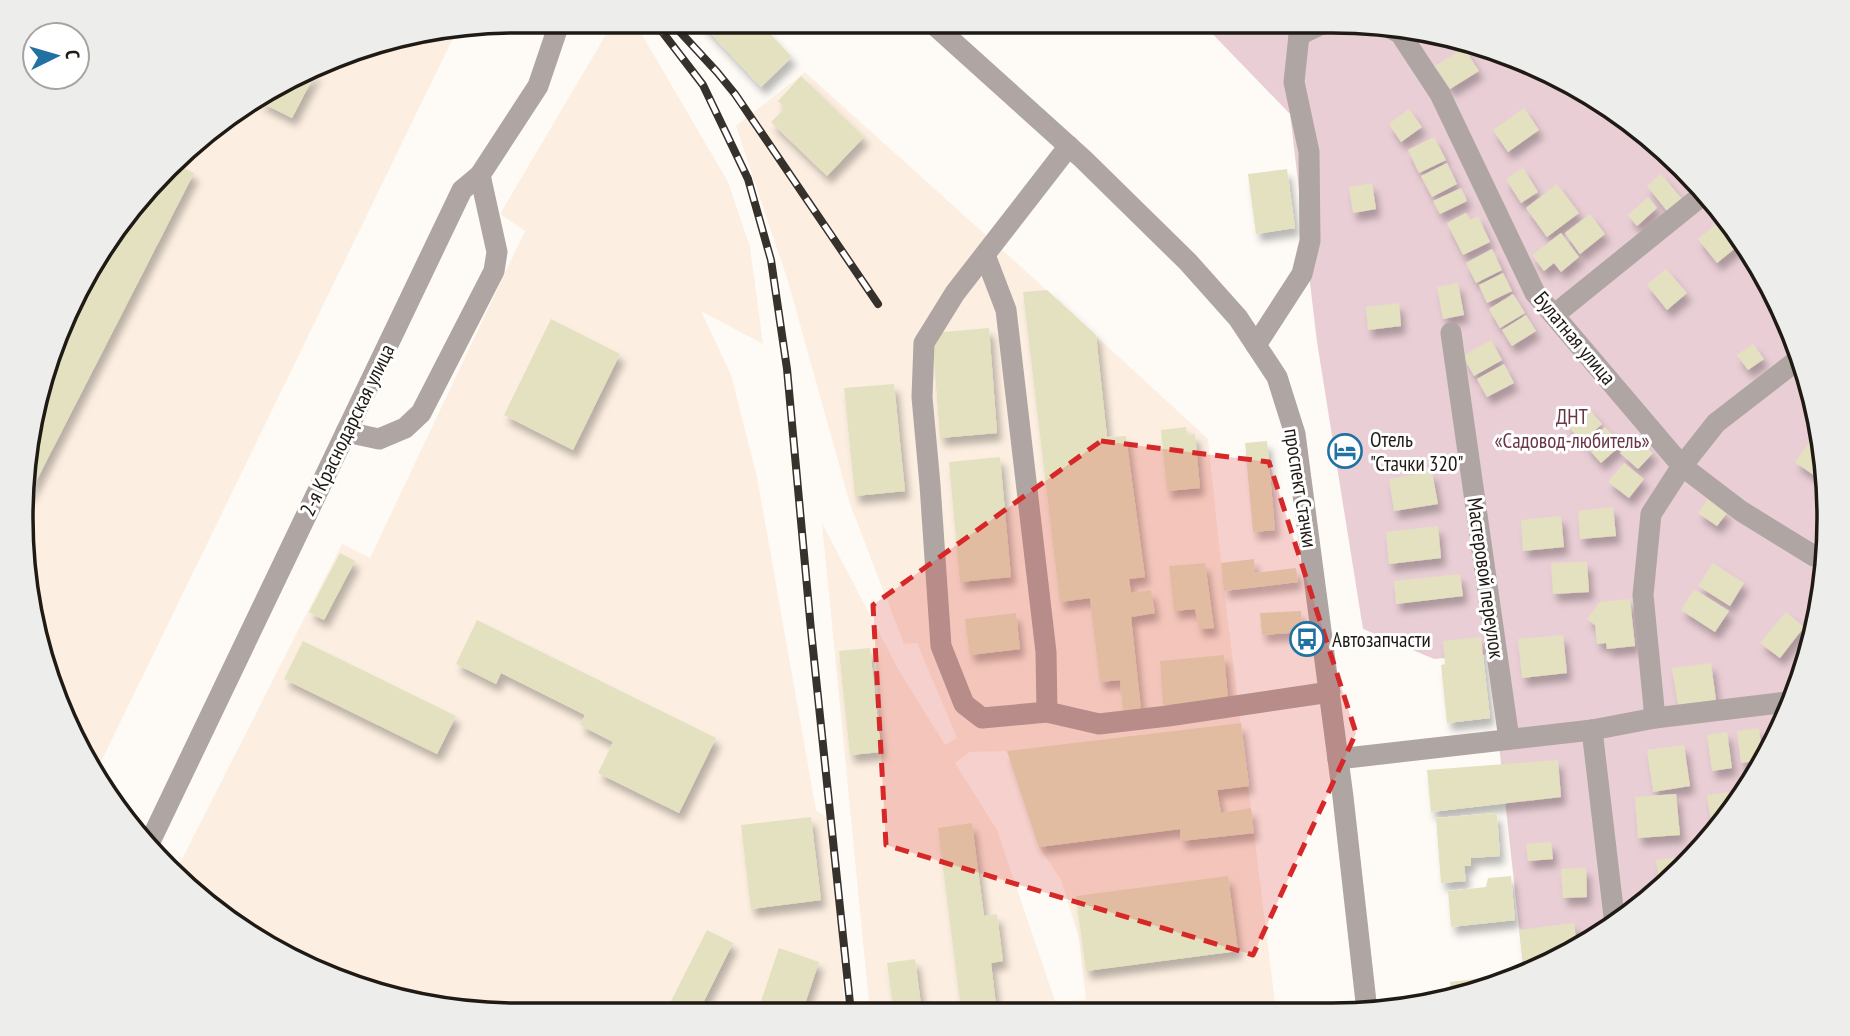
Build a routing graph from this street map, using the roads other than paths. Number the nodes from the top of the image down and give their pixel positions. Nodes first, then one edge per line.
1 (556, 33) edge
2 (943, 33) edge
3 (1295, 33) edge
4 (1404, 39) edge
5 (1069, 146) junction
6 (480, 175) junction
7 (1697, 199) edge
8 (985, 255) junction
9 (1554, 315) junction
10 (1451, 333) dead end
11 (1256, 345) junction
12 (1792, 364) edge
13 (346, 432) junction
14 (1682, 466) junction
15 (1814, 556) dead end
16 (1330, 692) junction
17 (1779, 707) edge
18 (1047, 712) junction
19 (1655, 718) junction
20 (1592, 730) junction
21 (1509, 739) junction
22 (1338, 758) junction
23 (153, 836) edge
24 (1614, 912) edge
25 (1366, 1002) edge

1 - 6 street, 2-я Краснодарская улица
2 - 5 street, проспект Стачки
3 - 11 street
4 - 9 street, Булатная улица
5 - 8 street
5 - 11 street, проспект Стачки
6 - 13 street, 2-я Краснодарская улица
6 - 13 street
7 - 9 street
8 - 18 street
8 - 18 street
9 - 14 street, Булатная улица
10 - 21 street, Мастеровой переулок
11 - 16 street, проспект Стачки
12 - 14 street
13 - 23 street, 2-я Краснодарская улица
14 - 15 street, Булатная улица
14 - 19 street
16 - 18 street
16 - 22 street, проспект Стачки
17 - 19 street
19 - 20 street
20 - 21 street
20 - 24 street
21 - 22 street
22 - 25 street, проспект Стачки

